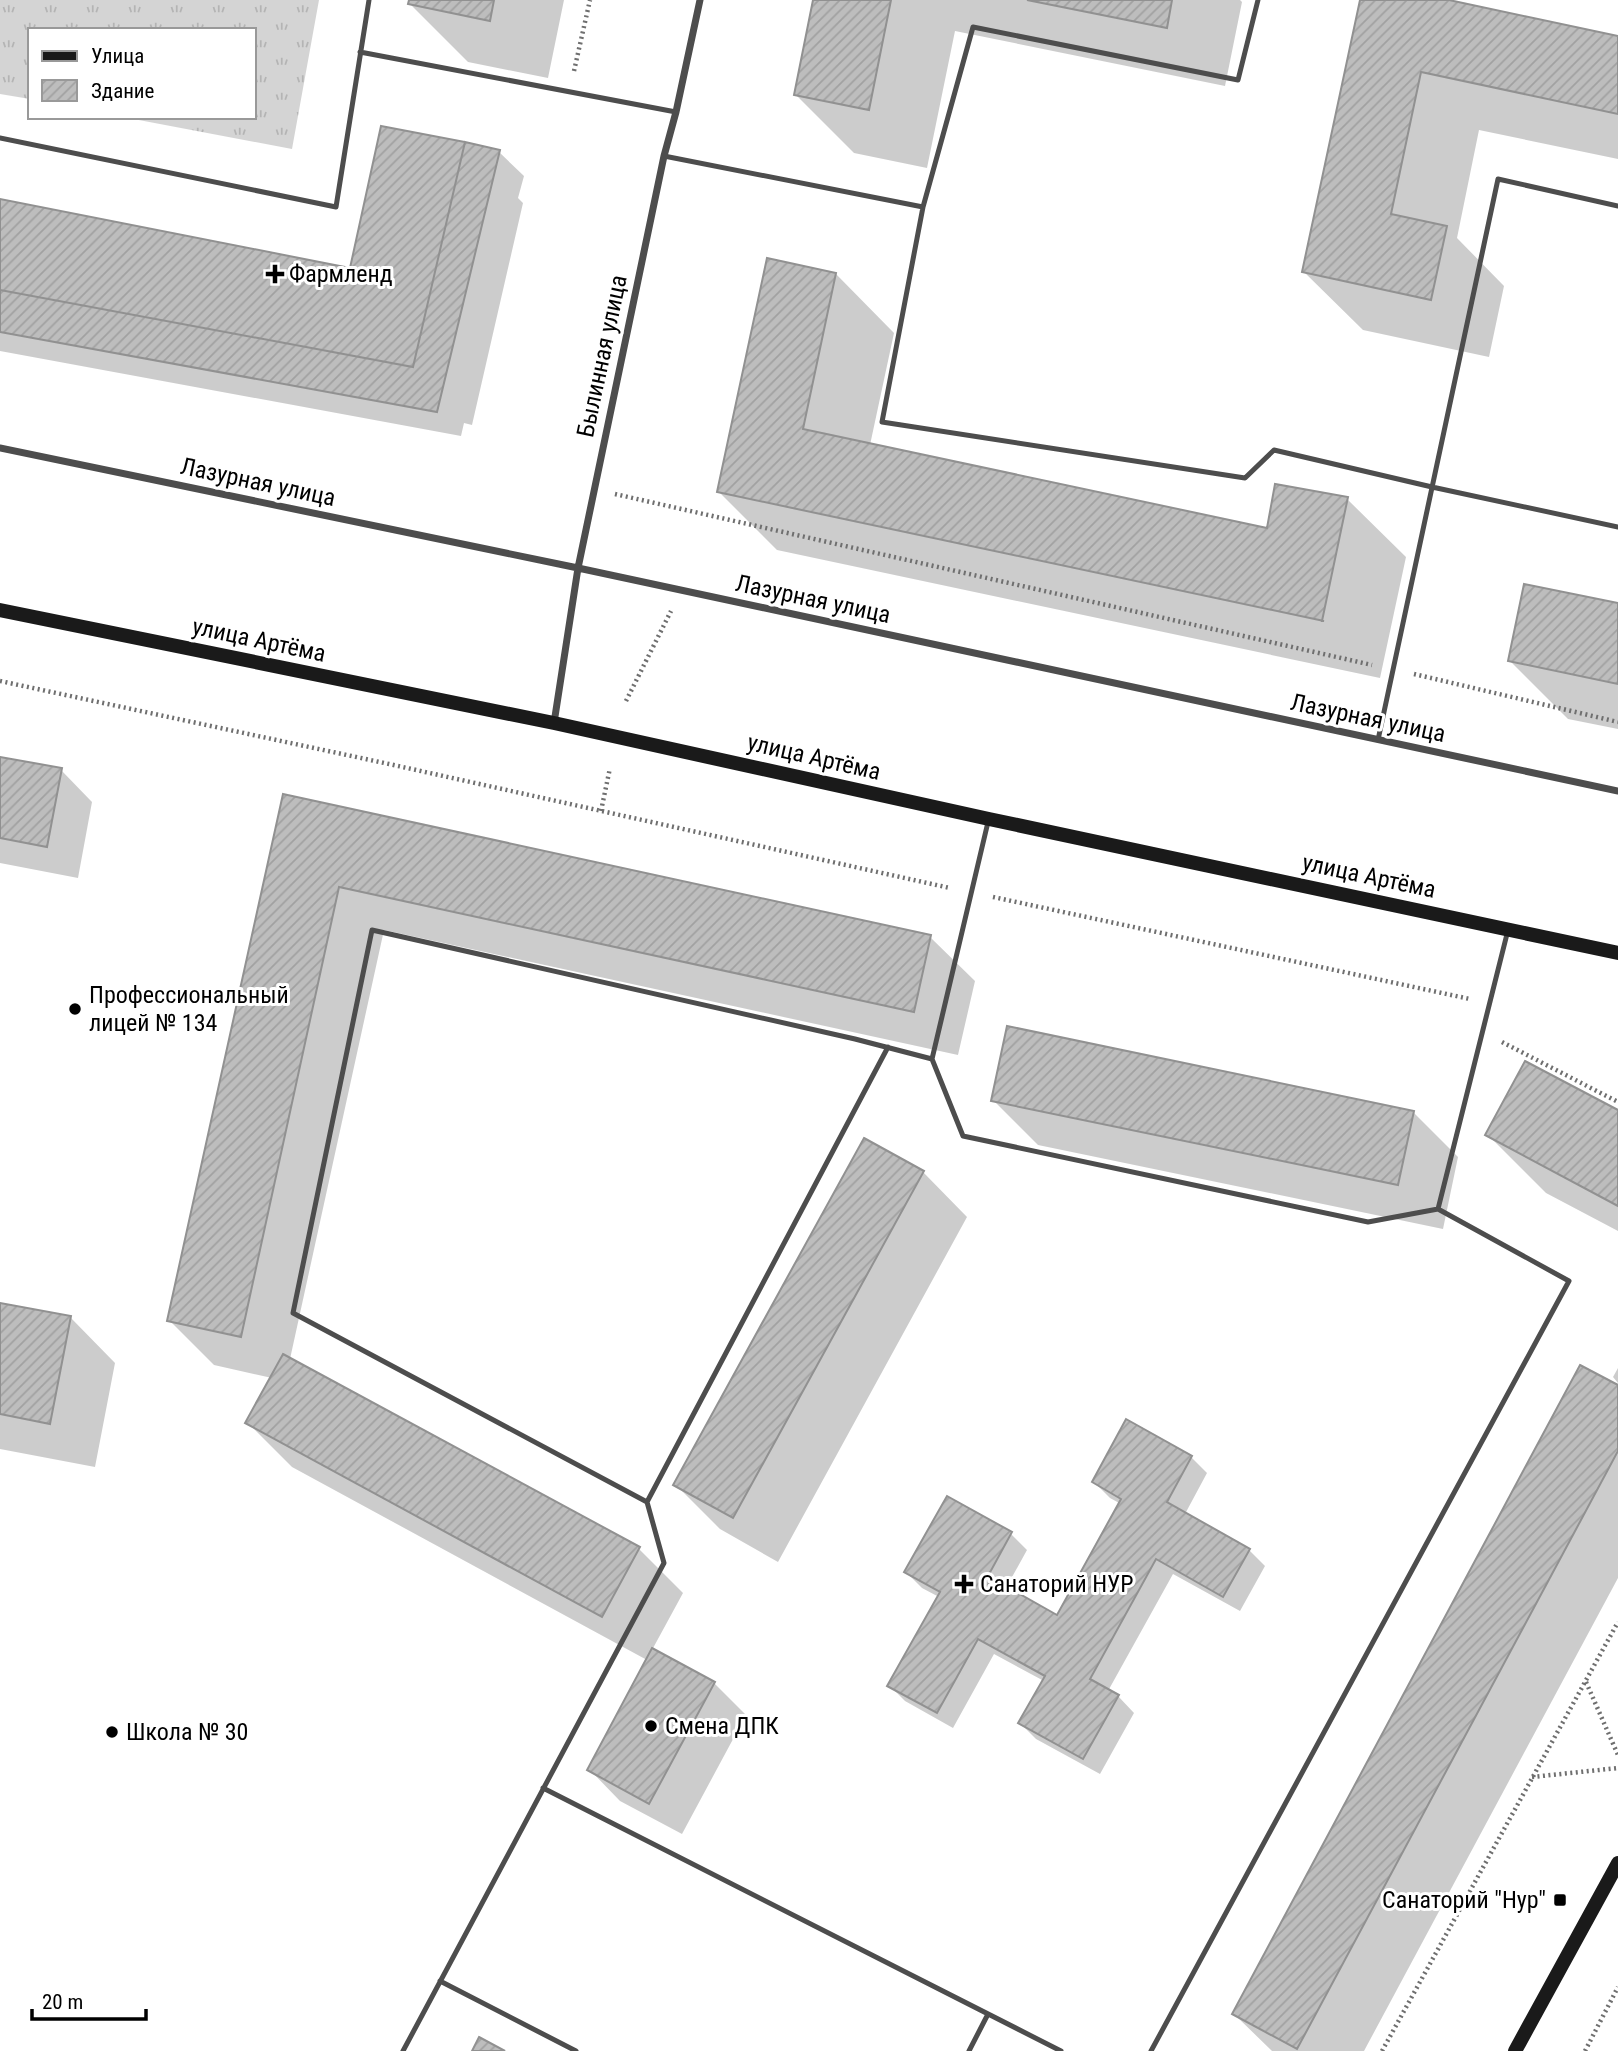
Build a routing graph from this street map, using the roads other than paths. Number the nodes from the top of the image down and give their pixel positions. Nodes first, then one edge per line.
1 (369, 0) edge
2 (700, 0) edge
3 (1258, 0) edge
4 (360, 52) junction
5 (676, 112) junction
6 (0, 138) edge
7 (664, 156) junction
8 (1618, 206) edge
9 (923, 207) junction
10 (0, 448) edge
11 (1433, 488) junction
12 (1618, 527) edge
13 (578, 568) junction
14 (0, 610) edge
15 (554, 723) junction
16 (1378, 740) junction
17 (1618, 791) edge
18 (989, 819) junction
19 (1508, 929) junction
20 (1618, 953) edge
21 (888, 1047) junction
22 (932, 1059) junction
23 (1438, 1209) junction
24 (647, 1502) junction
25 (543, 1788) junction
26 (1618, 1863) edge
27 (440, 1981) junction
28 (988, 2014) junction
29 (402, 2051) edge
30 (576, 2051) edge
31 (968, 2051) edge
32 (1062, 2051) edge
33 (1151, 2051) edge
34 (1515, 2051) edge

1 - 4 lane
2 - 5 street, Былинная улица
3 - 9 lane
4 - 5 lane
4 - 6 lane
5 - 7 street, Былинная улица
7 - 9 lane
7 - 13 street, Былинная улица
8 - 11 lane
9 - 11 lane
10 - 13 street, Лазурная улица
11 - 12 lane
11 - 16 lane
13 - 15 street, Былинная улица
13 - 16 street, Лазурная улица
14 - 15 main road, улица Артёма
15 - 18 main road, улица Артёма
16 - 17 street, Лазурная улица
18 - 19 main road, улица Артёма
18 - 22 lane
19 - 20 main road, улица Артёма
19 - 23 lane
21 - 22 lane
21 - 24 lane
21 - 24 lane
22 - 23 lane
23 - 33 lane
24 - 25 lane
25 - 27 lane
25 - 28 lane
26 - 34 main road
27 - 29 lane
27 - 30 lane
28 - 31 lane
28 - 32 lane

